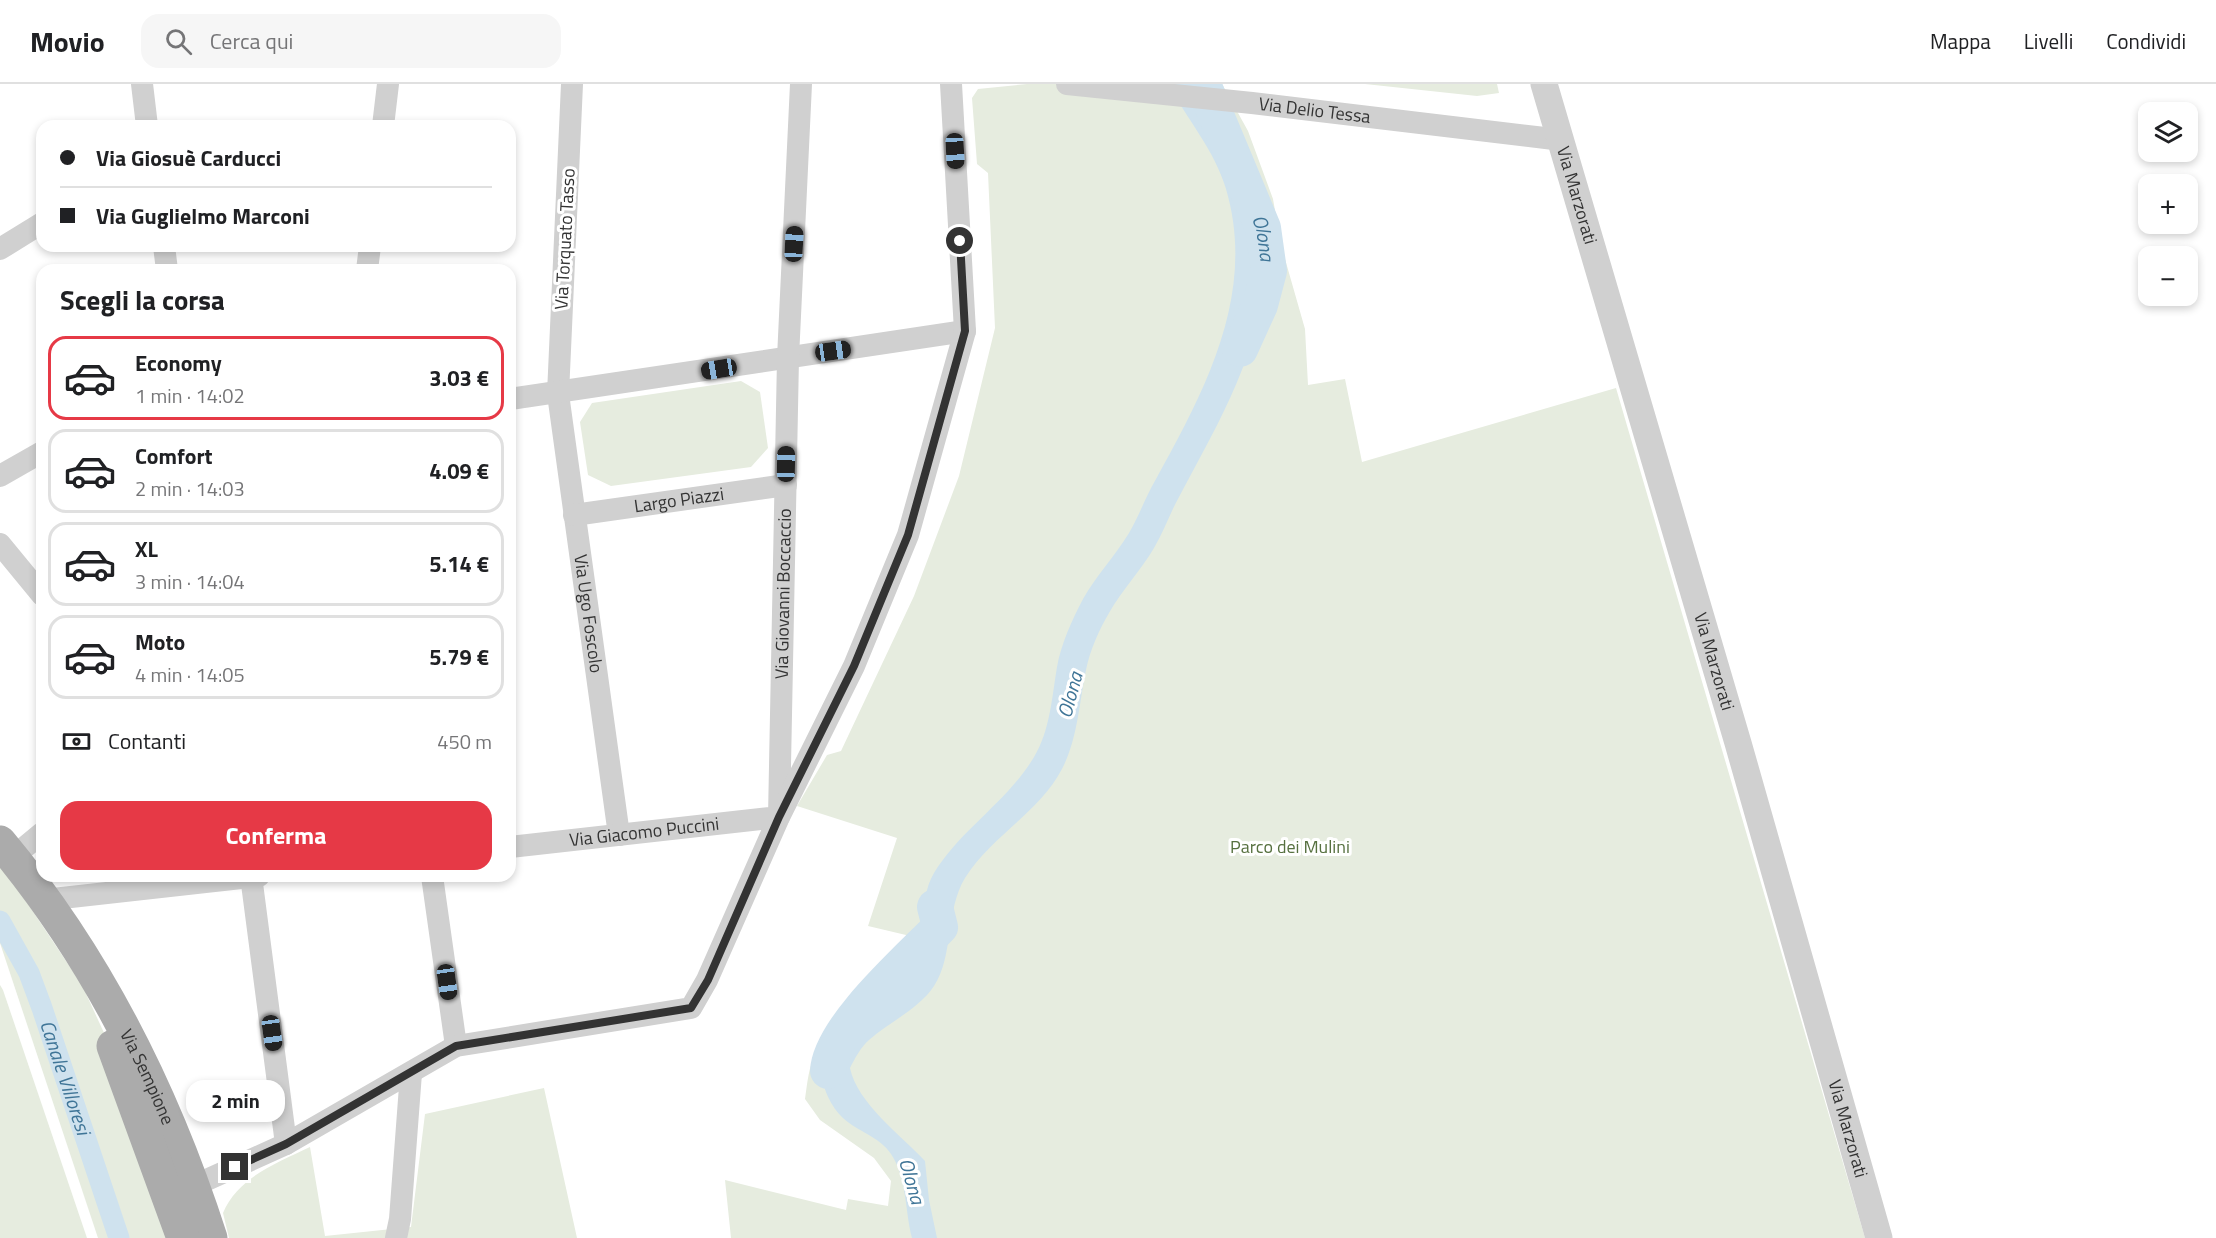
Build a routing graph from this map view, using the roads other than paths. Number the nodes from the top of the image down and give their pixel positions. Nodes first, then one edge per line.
1 (142, 84) edge
2 (388, 84) edge
3 (572, 84) edge
4 (801, 84) edge
5 (951, 84) edge
6 (1067, 84) edge
7 (1544, 84) edge
8 (146, 120) edge
9 (384, 120) edge
10 (1562, 140) junction
11 (36, 227) edge
12 (0, 249) edge
13 (965, 331) junction
14 (789, 358) junction
15 (558, 394) junction
16 (516, 398) edge
17 (36, 455) edge
18 (0, 476) edge
19 (786, 485) junction
20 (574, 515) junction
21 (0, 544) edge
22 (36, 588) edge
23 (779, 817) junction
24 (619, 835) junction
25 (36, 836) edge
26 (516, 846) edge
27 (6, 850) edge
28 (221, 882) edge
29 (255, 882) edge
30 (433, 882) edge
31 (53, 913) junction
32 (456, 1046) junction
33 (411, 1073) junction
34 (286, 1144) junction
35 (181, 1191) junction
36 (183, 1238) edge
37 (211, 1238) edge
38 (396, 1238) edge
39 (1879, 1238) edge

1 - 8 street
2 - 9 street
3 - 15 street, Via Torquato Tasso
4 - 14 street, Via Giovanni Boccaccio
5 - 13 street
6 - 10 street, Via Delio Tessa
7 - 10 street, Via Marzorati
10 - 39 street, Via Marzorati
11 - 12 street
13 - 14 street
13 - 23 street
14 - 15 street
14 - 19 street, Via Giovanni Boccaccio
15 - 16 street
15 - 20 street, Via Ugo Foscolo
17 - 18 street
19 - 20 street, Largo Piazzi
19 - 23 street, Via Giovanni Boccaccio
20 - 24 street, Via Ugo Foscolo
21 - 22 street
23 - 24 street, Via Giacomo Puccini
23 - 32 street
24 - 26 street, Via Giacomo Puccini
25 - 27 street
27 - 31 main road, Via Sempione
28 - 31 street
29 - 34 street
30 - 32 street
31 - 35 main road, Via Sempione
32 - 33 street
33 - 34 street
33 - 38 street
34 - 35 street
35 - 36 main road, Via Sempione
35 - 37 main road, Via Sempione

